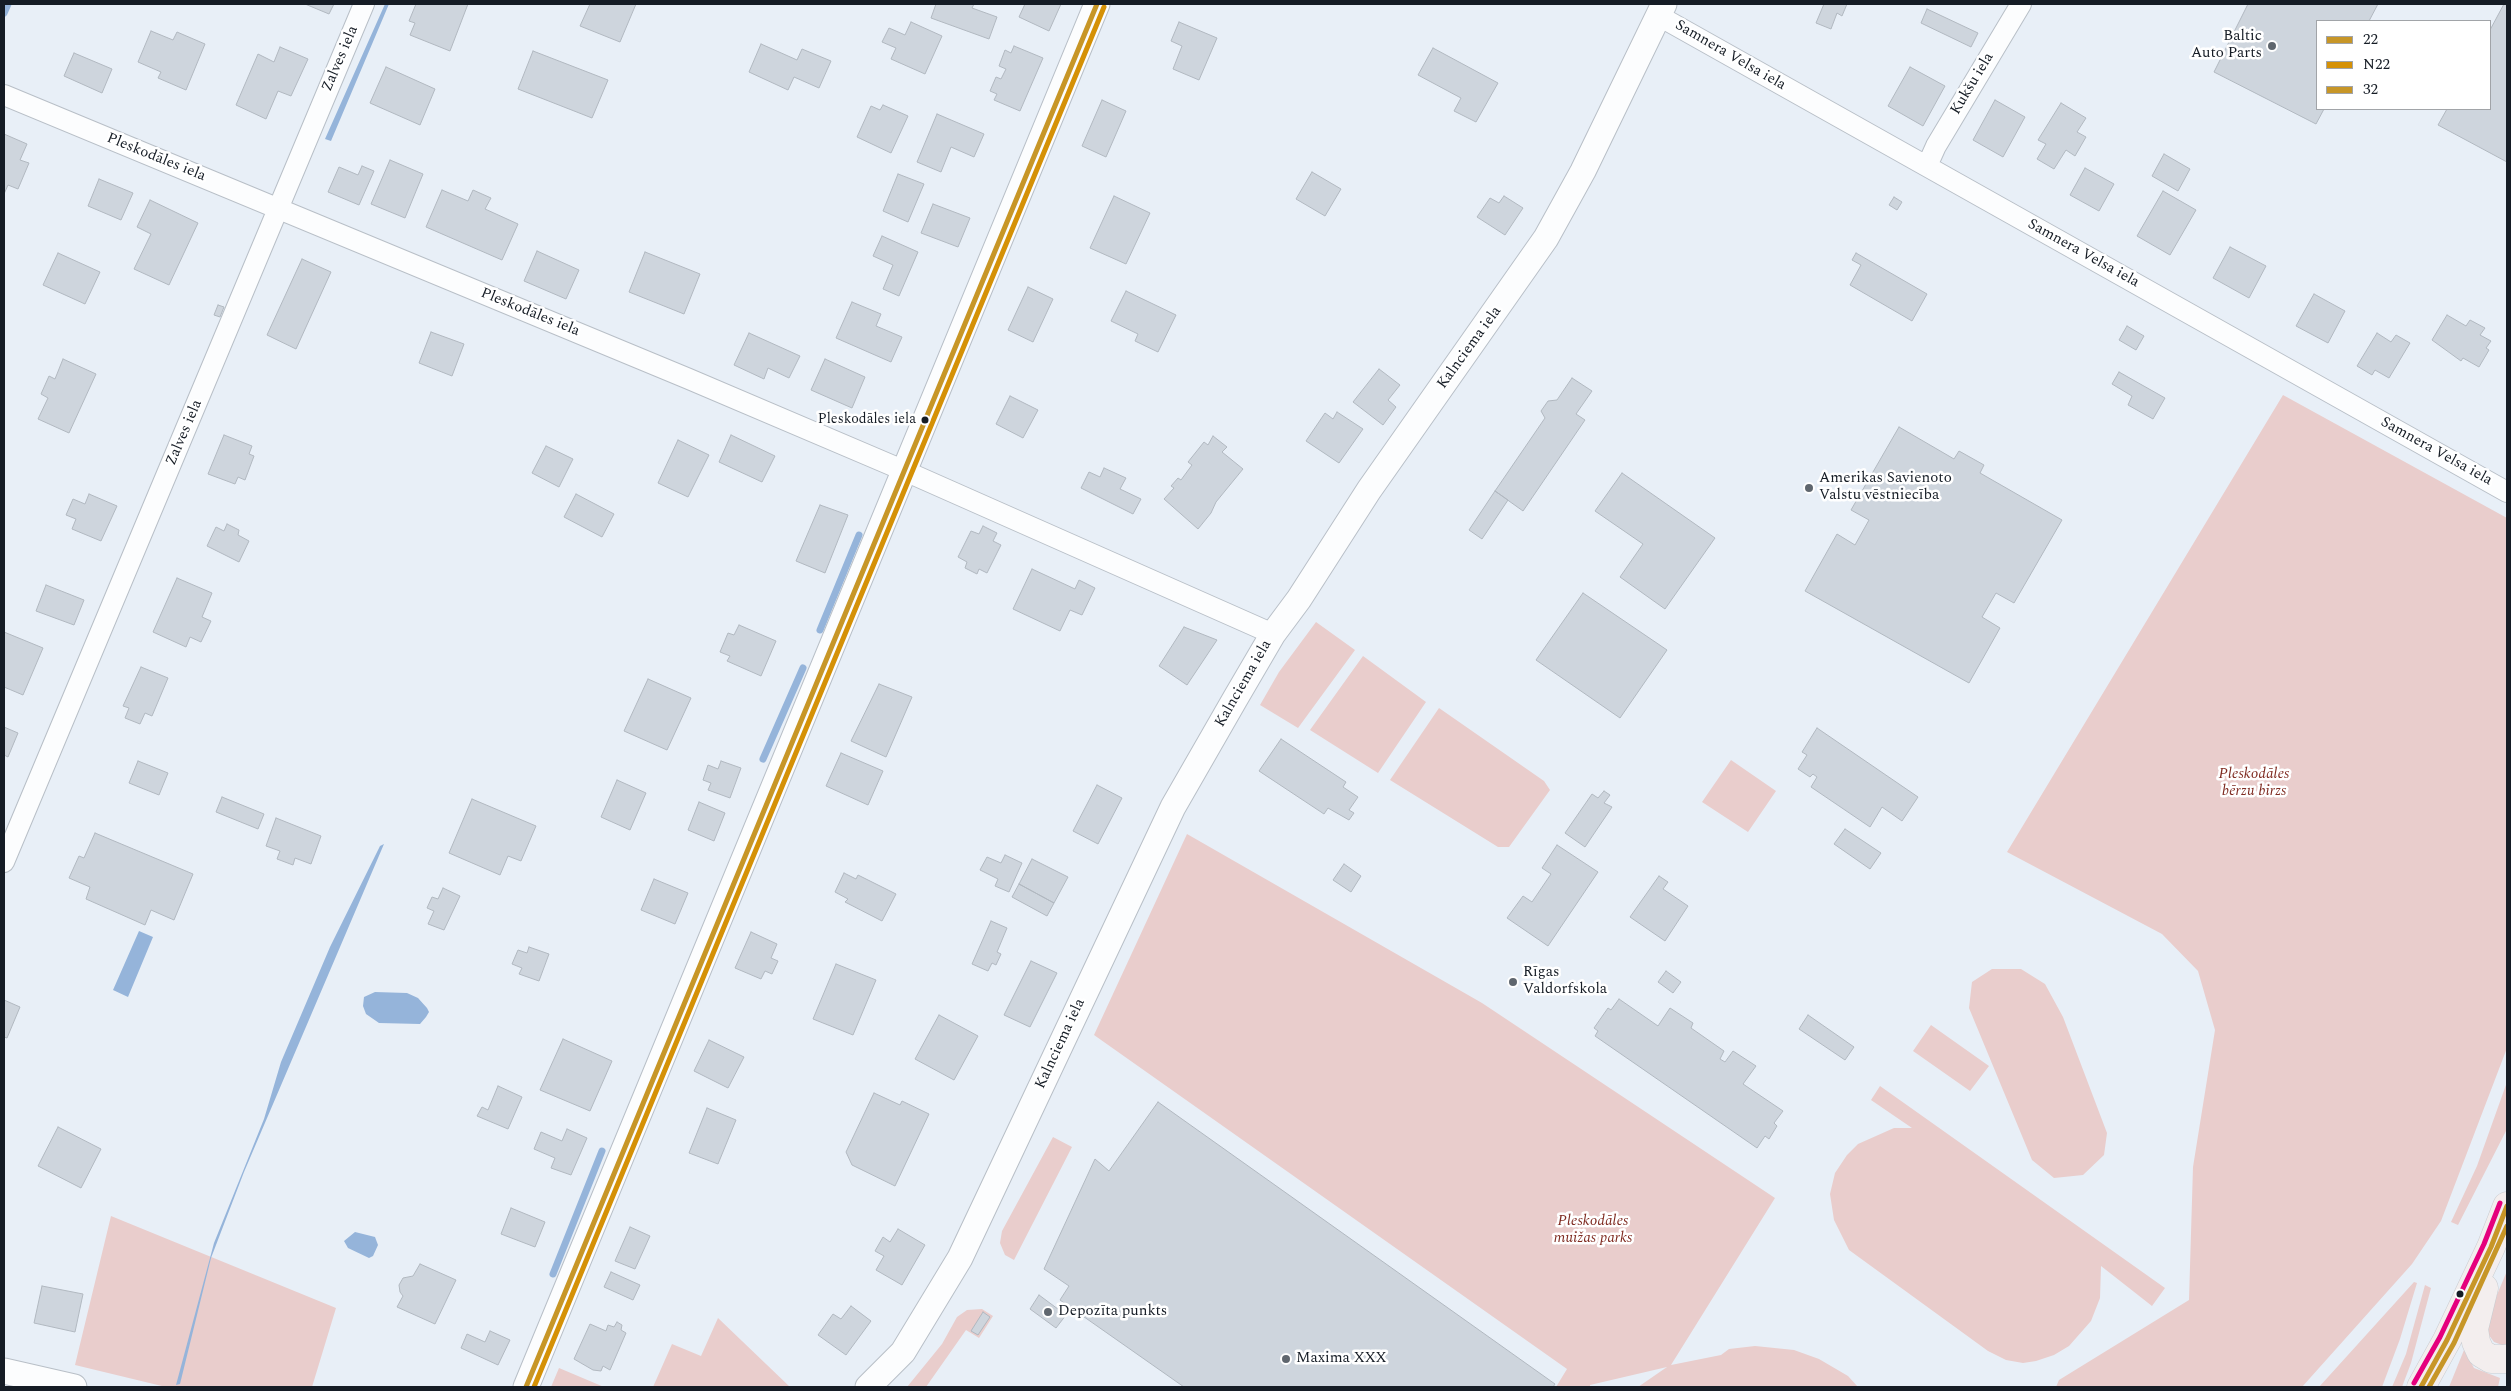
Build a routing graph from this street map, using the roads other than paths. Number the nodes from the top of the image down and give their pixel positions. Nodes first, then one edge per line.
1 (364, 4) edge
2 (1097, 4) edge
3 (2021, 4) edge
4 (1662, 10) edge
5 (4, 95) edge
6 (1927, 166) junction
7 (278, 209) junction
8 (905, 471) junction
9 (2507, 492) edge
10 (1273, 634) junction
11 (4, 862) edge
12 (2507, 1206) edge
13 (2491, 1247) junction
14 (2447, 1340) junction
15 (2507, 1359) edge
16 (4, 1371) edge
17 (74, 1387) edge
18 (526, 1387) edge
19 (868, 1387) edge
20 (2421, 1387) edge
21 (2433, 1387) edge

1 - 7 street, Zalves iela
2 - 8 street
3 - 6 street, Kukšu iela
4 - 6 street, Samnera Velsa iela
4 - 10 street, Kalnciema iela
5 - 7 street, Pleskodāles iela
6 - 9 street, Samnera Velsa iela
7 - 8 street, Pleskodāles iela
7 - 11 street, Zalves iela
8 - 10 street, Pleskodāles iela
8 - 18 street
10 - 19 street, Kalnciema iela
12 - 13 main road
13 - 14 main road
13 - 15 main road
14 - 20 main road
14 - 21 street
16 - 17 street

